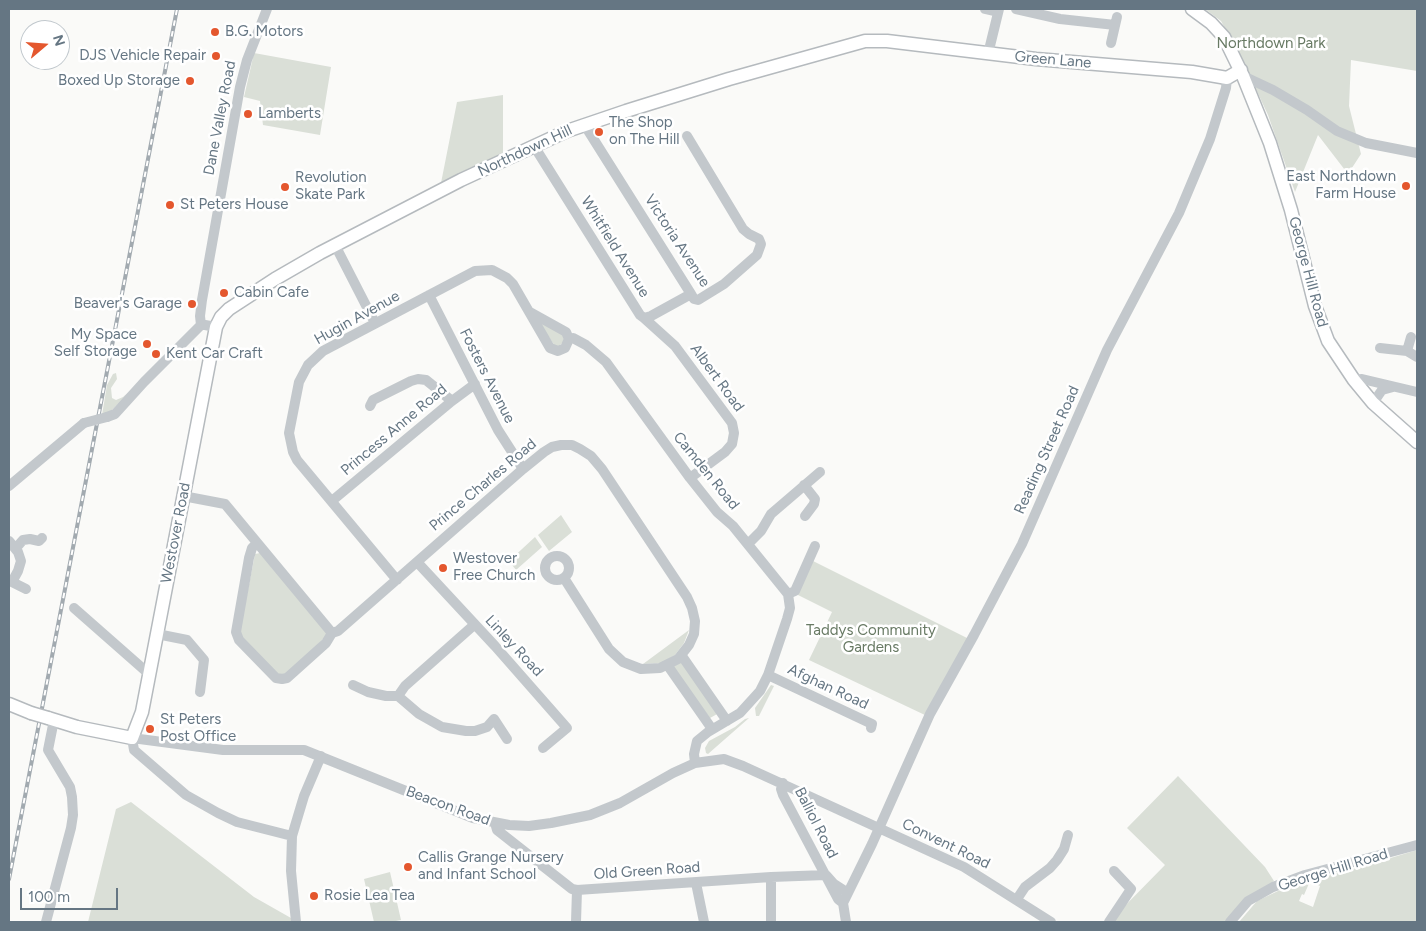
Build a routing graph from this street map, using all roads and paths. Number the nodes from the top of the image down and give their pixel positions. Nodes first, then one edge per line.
1 (267, 9) edge
2 (985, 9) edge
3 (1016, 9) edge
4 (1192, 9) edge
5 (998, 10) edge
6 (865, 41) joint
7 (1111, 43) dead end
8 (988, 54) junction
9 (1242, 73) junction
10 (1227, 78) junction
11 (584, 124) junction
12 (687, 136) dead end
13 (534, 146) junction
14 (1417, 153) edge
15 (335, 245) junction
16 (691, 294) junction
17 (429, 295) junction
18 (530, 312) junction
19 (644, 318) junction
20 (375, 323) junction
21 (201, 325) junction
22 (216, 327) junction
23 (1411, 337) dead end
24 (569, 339) junction
25 (1380, 348) dead end
26 (1407, 351) junction
27 (1417, 357) edge
28 (606, 362) joint
29 (1354, 380) junction
30 (475, 384) junction
31 (1394, 387) junction
32 (1417, 392) edge
33 (452, 401) junction
34 (1373, 403) junction
35 (370, 406) dead end
36 (1417, 442) edge
37 (523, 468) junction
38 (820, 472) dead end
39 (690, 478) junction
40 (804, 485) junction
41 (9, 486) edge
42 (183, 496) junction
43 (333, 500) junction
44 (805, 516) dead end
45 (42, 538) dead end
46 (257, 543) junction
47 (748, 544) junction
48 (12, 545) edge
49 (816, 546) dead end
50 (417, 562) junction
51 (564, 578) dead end
52 (397, 580) junction
53 (26, 589) dead end
54 (788, 594) junction
55 (74, 608) dead end
56 (474, 625) junction
57 (332, 633) junction
58 (157, 634) junction
59 (675, 661) junction
60 (149, 674) junction
61 (768, 675) junction
62 (353, 685) dead end
63 (200, 692) dead end
64 (398, 696) junction
65 (9, 704) edge
66 (51, 719) junction
67 (728, 721) junction
68 (871, 728) dead end
69 (712, 729) junction
70 (132, 738) junction
71 (508, 739) dead end
72 (543, 748) dead end
73 (321, 756) junction
74 (695, 763) junction
75 (782, 783) junction
76 (496, 823) junction
77 (878, 828) junction
78 (292, 836) junction
79 (1068, 836) dead end
80 (1417, 845) edge
81 (1114, 871) dead end
82 (826, 875) junction
83 (771, 877) junction
84 (696, 882) junction
85 (577, 890) junction
86 (848, 893) junction
87 (1017, 899) junction
88 (843, 903) junction
89 (46, 922) edge
90 (296, 922) edge
91 (576, 922) edge
92 (704, 922) edge
93 (771, 922) edge
94 (846, 922) edge
95 (1051, 922) edge
96 (1109, 922) edge
97 (1230, 922) edge

1 - 21 street, Dane Valley Road
2 - 5 street
3 - 7 street
4 - 9 main road, George Hill Road
5 - 8 street
6 - 8 main road, Green Lane
6 - 11 main road, Northdown Hill
8 - 10 main road, Green Lane
9 - 10 main road
9 - 14 street
9 - 29 main road, George Hill Road
10 - 77 street, Reading Street Road
11 - 13 main road, Northdown Hill
11 - 16 street, Victoria Avenue
12 - 16 street, Victoria Avenue
13 - 15 main road, Northdown Hill
13 - 19 street, Whitfield Avenue
15 - 20 street
15 - 22 main road, Northdown Hill
16 - 19 street, Whitfield Avenue
17 - 18 street, Hugin Avenue
17 - 20 street, Hugin Avenue
17 - 30 street, Fosters Avenue
18 - 24 street, Hugin Avenue
18 - 24 street, Hugin Avenue
19 - 39 street, Albert Road
20 - 43 street, Hugin Avenue
21 - 22 street
21 - 41 street, bridge
22 - 42 main road, Westover Road
23 - 26 street
24 - 28 street, Hugin Avenue
25 - 26 street
26 - 27 street
28 - 39 street, Camden Road
29 - 31 street
29 - 34 main road, George Hill Road
30 - 33 street, Princess Anne Road
30 - 37 street, Fosters Avenue
31 - 32 street
31 - 34 street
33 - 35 street
33 - 43 street, Princess Anne Road
34 - 36 main road, George Hill Road
37 - 50 street, Prince Charles Road
37 - 59 street, Prince Charles Road
38 - 40 street
39 - 47 street, Camden Road
40 - 44 street
40 - 47 street
42 - 46 street
42 - 58 main road, Westover Road
43 - 52 street, Hugin Avenue
45 - 48 street
46 - 57 street
46 - 57 street, Prince Charles Road
47 - 54 street, Camden Road
48 - 53 street
49 - 54 street
50 - 52 street, Prince Charles Road
50 - 56 street, Linley Road
51 - 59 street
52 - 57 street, Prince Charles Road
54 - 61 street
55 - 60 street
56 - 64 street
56 - 72 street, Linley Road
58 - 60 main road, Westover Road
58 - 63 street
59 - 67 street
59 - 69 street
60 - 70 main road, Westover Road
61 - 67 street
61 - 68 street, Afghan Road
62 - 64 street
64 - 71 street
65 - 66 main road, Beacon Road, bridge
66 - 70 main road, Beacon Road
66 - 89 street
67 - 69 street
69 - 74 street
70 - 73 street, Beacon Road
70 - 78 street
73 - 76 street, Beacon Road
73 - 78 street
74 - 75 street, Beacon Road
74 - 76 street, Beacon Road
75 - 77 street, Beacon Road
75 - 82 street, Balliol Road
76 - 85 street, Old Green Road
77 - 86 street, Reading Street Road
77 - 87 street, Convent Road
78 - 90 street
79 - 87 street
80 - 97 street, George Hill Road
81 - 96 street
82 - 83 street, Old Green Road
82 - 86 street, Balliol Road
82 - 88 street, Balliol Road
83 - 84 street, Old Green Road
83 - 93 street
84 - 85 street, Old Green Road
84 - 92 street
85 - 91 street
86 - 88 street, Reading Street Road
87 - 95 street, Convent Road
88 - 94 street

